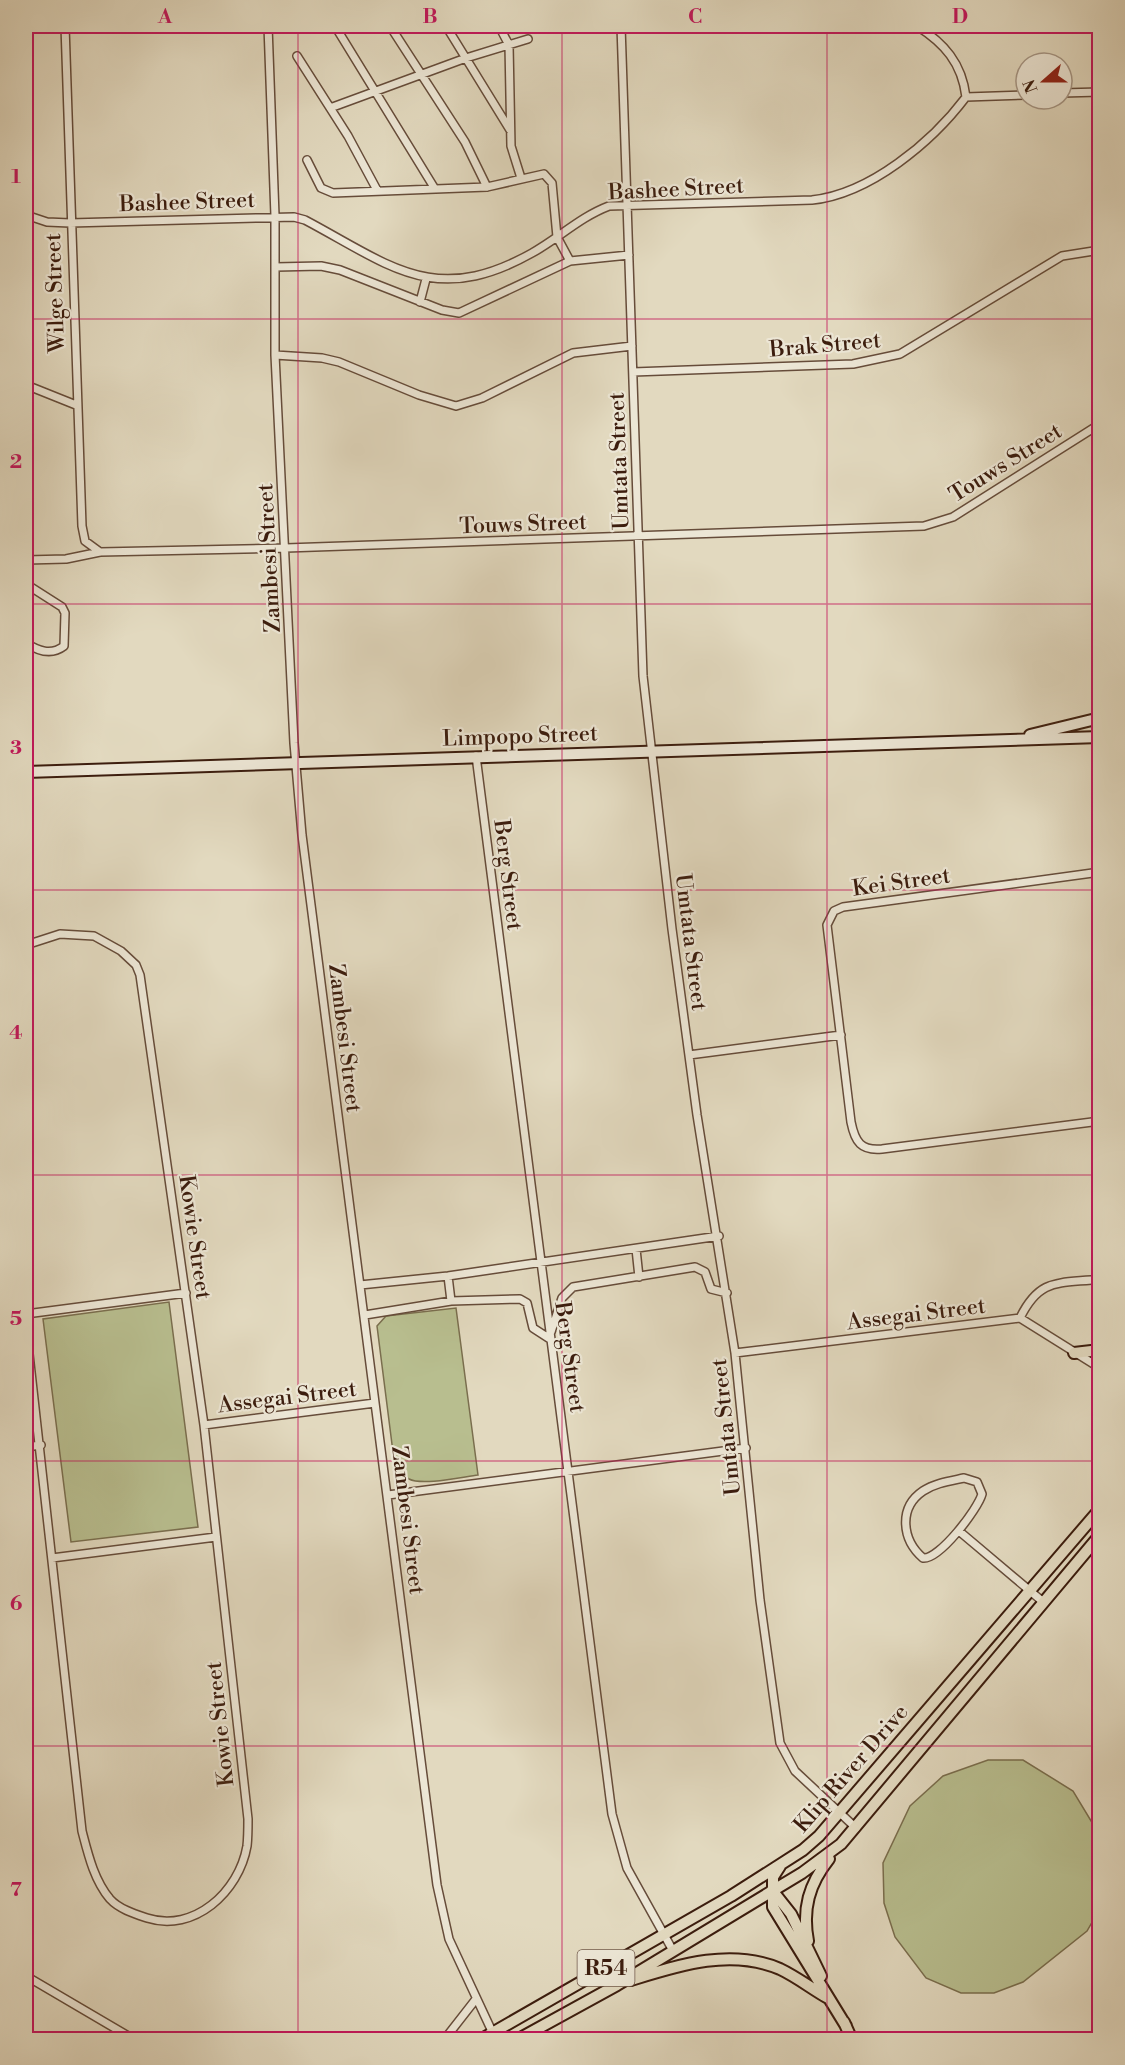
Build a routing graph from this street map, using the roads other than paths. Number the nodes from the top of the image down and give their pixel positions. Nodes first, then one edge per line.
1 (65, 26) edge
2 (268, 26) edge
3 (334, 26) edge
4 (390, 26) edge
5 (446, 26) edge
6 (499, 26) edge
7 (621, 26) edge
8 (917, 26) edge
9 (528, 39) dead end
10 (509, 45) junction
11 (297, 56) dead end
12 (466, 58) junction
13 (421, 74) junction
14 (374, 91) junction
15 (1100, 92) edge
16 (1074, 93) edge
17 (1014, 95) edge
18 (966, 96) junction
19 (330, 108) junction
20 (511, 132) junction
21 (307, 160) dead end
22 (521, 178) junction
23 (486, 187) junction
24 (435, 189) junction
25 (377, 190) junction
26 (628, 204) junction
27 (26, 215) edge
28 (275, 216) junction
29 (70, 224) junction
30 (557, 237) junction
31 (1100, 250) edge
32 (629, 255) junction
33 (570, 261) junction
34 (276, 267) junction
35 (426, 279) junction
36 (420, 302) junction
37 (632, 346) junction
38 (275, 355) junction
39 (633, 372) junction
40 (26, 385) edge
41 (76, 405) junction
42 (1100, 424) edge
43 (638, 537) junction
44 (286, 548) junction
45 (100, 552) junction
46 (26, 560) edge
47 (26, 584) edge
48 (26, 643) edge
49 (1100, 718) edge
50 (1100, 737) edge
51 (1016, 740) junction
52 (650, 751) junction
53 (476, 756) junction
54 (295, 763) junction
55 (26, 772) edge
56 (1100, 872) edge
57 (26, 945) edge
58 (841, 1035) junction
59 (689, 1055) junction
60 (1100, 1121) edge
61 (719, 1236) junction
62 (636, 1249) junction
63 (540, 1262) junction
64 (448, 1276) junction
65 (639, 1277) junction
66 (1100, 1279) edge
67 (360, 1285) junction
68 (186, 1293) junction
69 (727, 1293) junction
70 (451, 1301) junction
71 (26, 1314) edge
72 (365, 1315) junction
73 (1020, 1318) junction
74 (26, 1328) edge
75 (550, 1337) junction
76 (1100, 1350) edge
77 (735, 1353) junction
78 (1074, 1353) junction
79 (1100, 1370) edge
80 (375, 1403) junction
81 (204, 1425) junction
82 (40, 1445) junction
83 (26, 1447) edge
84 (746, 1448) junction
85 (568, 1470) junction
86 (388, 1496) junction
87 (1100, 1509) edge
88 (958, 1531) junction
89 (1100, 1535) edge
90 (216, 1537) junction
91 (52, 1558) junction
92 (1030, 1590) junction
93 (1042, 1601) junction
94 (841, 1814) junction
95 (855, 1828) junction
96 (841, 1844) junction
97 (784, 1862) junction
98 (772, 1890) junction
99 (731, 1896) junction
100 (745, 1907) junction
101 (778, 1918) junction
102 (664, 1935) junction
103 (672, 1949) junction
104 (810, 1956) junction
105 (26, 1976) edge
106 (616, 1985) junction
107 (828, 1998) junction
108 (476, 2000) junction
109 (846, 2026) junction
110 (494, 2036) edge
111 (135, 2040) edge
112 (444, 2040) edge
113 (480, 2040) edge
114 (517, 2040) edge
115 (852, 2040) edge

1 - 29 street, Wilge Street
2 - 28 street, Zambesi Street
3 - 14 street
4 - 13 street
5 - 12 street
6 - 10 street
7 - 26 street, Umtata Street
8 - 18 street
9 - 10 street
10 - 12 street
10 - 20 street
11 - 19 street
12 - 13 street
12 - 20 street
13 - 14 street
13 - 23 street
14 - 19 street
14 - 24 street
15 - 16 street
17 - 18 street
18 - 26 street, Bashee Street
19 - 25 street
20 - 22 street
21 - 25 street
22 - 23 street
22 - 30 street
23 - 24 street
24 - 25 street
26 - 30 street, Bashee Street
26 - 32 street, Umtata Street
27 - 29 street, Bashee Street
28 - 29 street, Bashee Street
28 - 34 street, Zambesi Street
28 - 35 street, Bashee Street
29 - 41 street, Wilge Street
30 - 33 street
30 - 35 street, Bashee Street
31 - 39 street, Brak Street
32 - 33 street
32 - 37 street, Umtata Street
33 - 36 street
34 - 36 street
34 - 38 street, Zambesi Street
35 - 36 street
37 - 38 street
37 - 39 street, Umtata Street
38 - 44 street, Zambesi Street
39 - 43 street, Umtata Street
40 - 41 street
41 - 45 street, Wilge Street
42 - 43 street, Touws Street
43 - 44 street, Touws Street
43 - 52 street, Umtata Street
44 - 45 street, Touws Street
44 - 54 street, Zambesi Street
45 - 46 street, Touws Street
47 - 48 street
49 - 51 street, Limpopo Street
50 - 51 street, Limpopo Street
51 - 52 street, Limpopo Street
52 - 53 street, Limpopo Street
52 - 59 street, Umtata Street
53 - 54 street, Limpopo Street
53 - 63 street, Berg Street
54 - 55 street, Limpopo Street
54 - 67 street, Zambesi Street
56 - 58 street, Kei Street
57 - 68 street, Kowie Street
58 - 59 street
58 - 60 street, Kei Street
59 - 61 street, Umtata Street
61 - 62 street
61 - 69 street, Umtata Street
62 - 63 street
62 - 65 street
63 - 64 street
63 - 75 street, Berg Street
64 - 67 street
64 - 70 street
65 - 69 street
65 - 75 street
66 - 73 street
67 - 72 street, Zambesi Street
68 - 71 street
68 - 81 street, Kowie Street
69 - 77 street, Umtata Street
70 - 72 street
70 - 75 street
72 - 80 street, Zambesi Street
73 - 77 street, Assegai Street
73 - 78 street, Assegai Street
74 - 82 street, Kowie Street
75 - 85 street, Berg Street
76 - 78 main road
77 - 84 street, Umtata Street
78 - 79 street, Assegai Street
80 - 81 street, Assegai Street
80 - 86 street, Zambesi Street
81 - 90 street, Kowie Street
82 - 83 street
82 - 91 street, Kowie Street
84 - 85 street
84 - 94 street, Umtata Street
85 - 86 street
85 - 102 street, Berg Street
86 - 108 street, Zambesi Street
87 - 92 main road, Klip River Drive
88 - 88 street
88 - 92 street
89 - 93 main road, Klip River Drive
90 - 91 street
90 - 91 street, Kowie Street
92 - 93 street
92 - 94 main road, Klip River Drive
93 - 95 main road, Klip River Drive
94 - 95 street, Umtata Street
94 - 97 main road, Klip River Drive
95 - 96 main road, Klip River Drive
96 - 98 main road, Klip River Drive
96 - 104 main road
97 - 98 main road
97 - 99 main road, Klip River Drive
98 - 99 main road
98 - 100 main road, Klip River Drive
98 - 101 main road
98 - 104 main road
99 - 102 main road, Klip River Drive / R54
100 - 101 main road
100 - 103 main road, Klip River Drive
101 - 107 main road
102 - 103 street, Berg Street
102 - 110 main road, Klip River Drive / R54
103 - 106 main road, Klip River Drive
104 - 109 main road
105 - 111 street
106 - 107 main road
106 - 114 main road, Klip River Drive / R54
107 - 109 main road
108 - 110 street, Zambesi Street
108 - 112 street
109 - 115 main road
110 - 113 main road, Klip River Drive / R54

